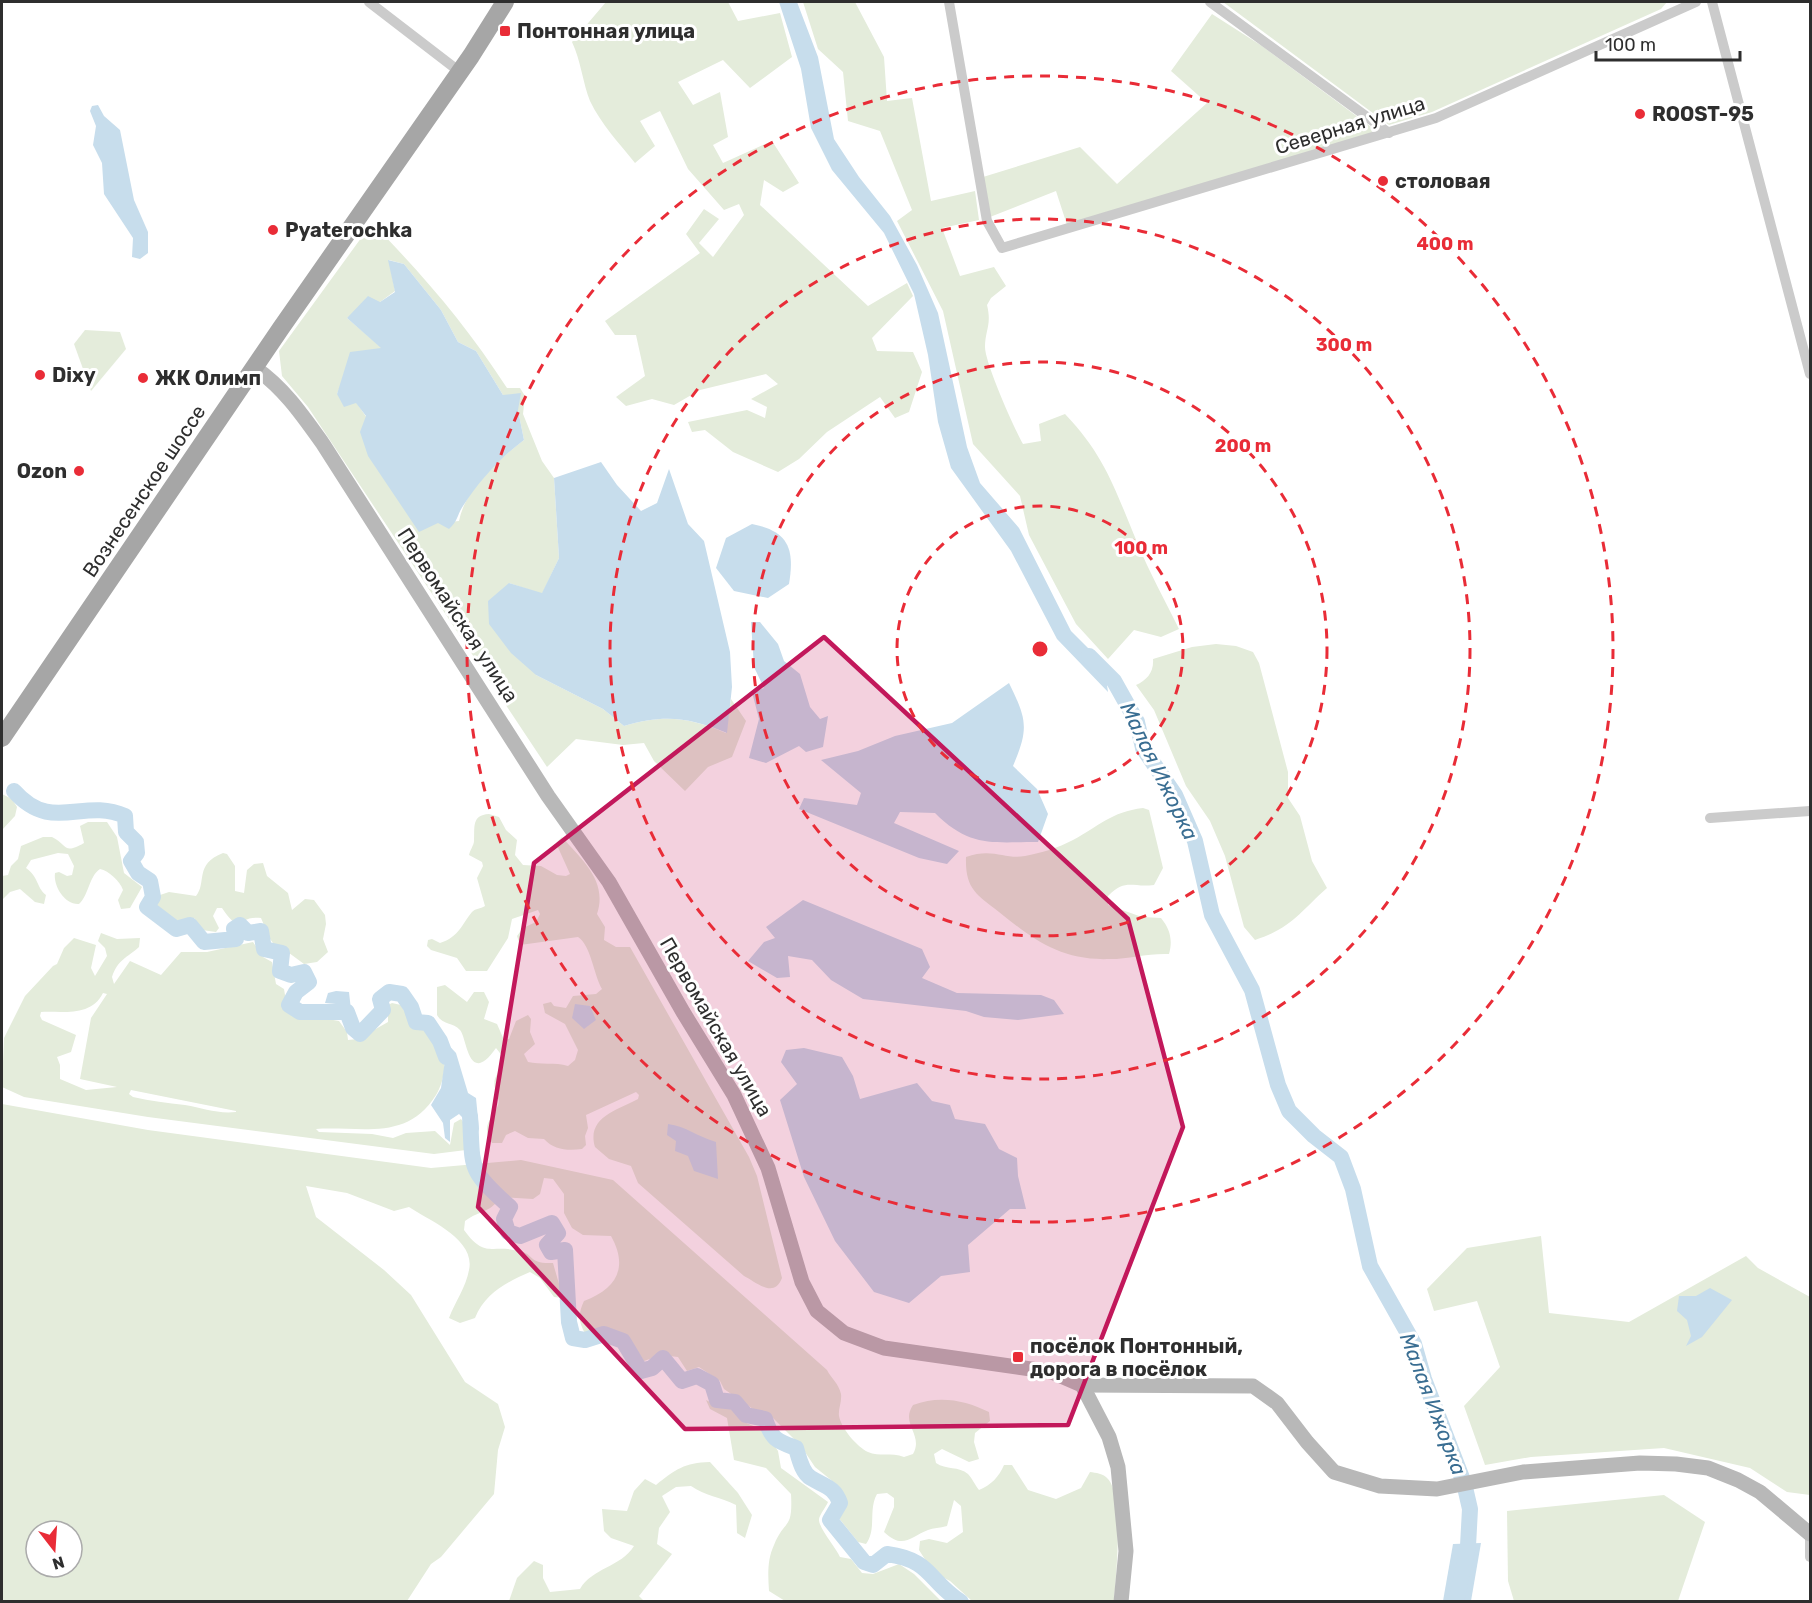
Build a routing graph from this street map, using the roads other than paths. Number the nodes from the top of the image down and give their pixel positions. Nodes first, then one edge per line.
1 (369, 2) edge
2 (505, 2) edge
3 (949, 2) edge
4 (1210, 2) edge
5 (1696, 2) edge
6 (1712, 2) edge
7 (460, 72) junction
8 (1389, 134) junction
9 (255, 368) junction
10 (1810, 374) edge
11 (2, 738) edge
12 (1810, 811) edge
13 (1710, 818) dead end
14 (1082, 1385) junction
15 (1810, 1535) edge
16 (1810, 1557) edge
17 (1121, 1602) edge

1 - 7 street
2 - 7 main road, Вознесенское шоссе
3 - 8 street, Северная улица
4 - 8 street
5 - 8 street, Северная улица
6 - 10 street
7 - 9 main road, Вознесенское шоссе
9 - 11 main road, Вознесенское шоссе
9 - 14 street, Первомайская улица
12 - 13 street
14 - 15 street
14 - 17 street
15 - 16 street

